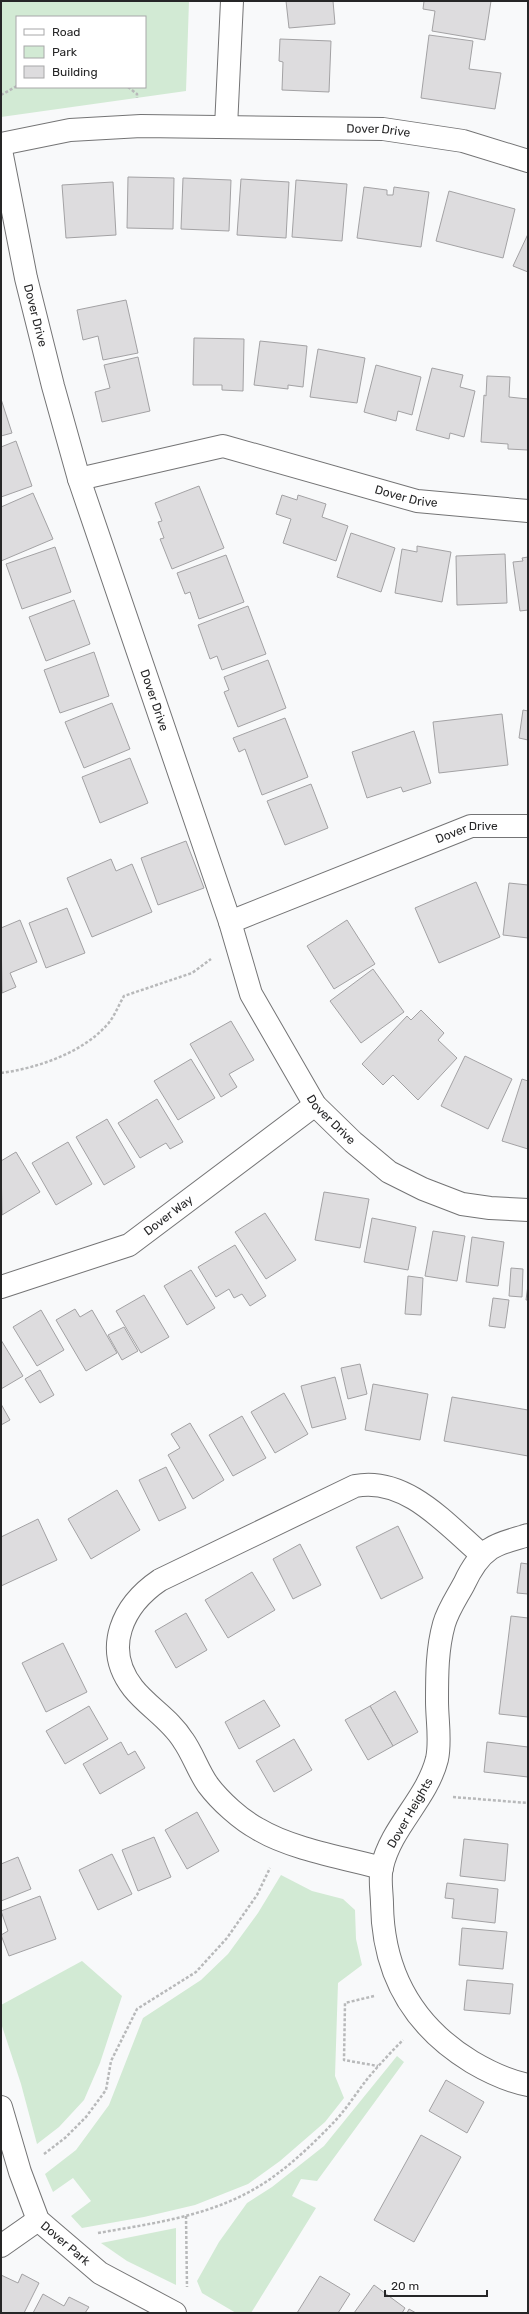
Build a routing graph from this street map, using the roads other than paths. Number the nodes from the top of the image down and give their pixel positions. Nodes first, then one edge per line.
1 (232, 1) edge
2 (226, 126) junction
3 (1, 144) edge
4 (1, 150) edge
5 (528, 161) edge
6 (79, 479) junction
7 (528, 511) edge
8 (528, 826) edge
9 (230, 922) junction
10 (315, 1105) junction
11 (528, 1210) edge
12 (1, 1287) edge
13 (528, 1535) edge
14 (482, 1555) junction
15 (382, 1868) junction
16 (528, 2085) edge
17 (1, 2107) edge
18 (38, 2220) junction
19 (1, 2246) edge
20 (175, 2313) edge

1 - 2 street
2 - 3 street, Dover Drive
2 - 5 street, Dover Drive
4 - 6 street, Dover Drive
6 - 7 street, Dover Drive
6 - 9 street, Dover Drive
8 - 9 street, Dover Drive
9 - 10 street, Dover Drive
10 - 11 street, Dover Drive
10 - 12 street, Dover Way
13 - 14 street, Dover Heights
14 - 15 street, Dover Heights
14 - 15 street
15 - 16 street, Dover Heights
17 - 18 street, Dover Park
18 - 19 street
18 - 20 street, Dover Park

